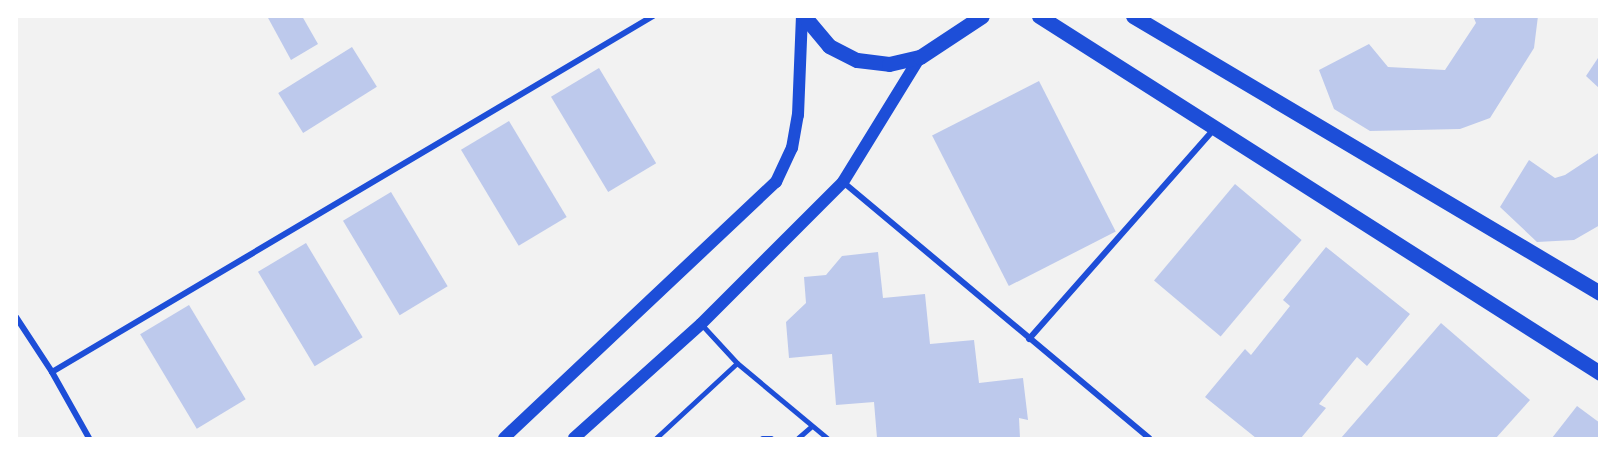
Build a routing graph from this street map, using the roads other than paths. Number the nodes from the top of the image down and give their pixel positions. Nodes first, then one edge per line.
1 (653, 16) edge
2 (803, 16) edge
3 (982, 16) edge
4 (1039, 16) edge
5 (1133, 16) edge
6 (920, 57) junction
7 (1215, 128) junction
8 (843, 182) junction
9 (1599, 293) edge
10 (16, 317) edge
11 (701, 324) junction
12 (1029, 339) junction
13 (737, 363) junction
14 (52, 372) junction
15 (1599, 373) edge
16 (812, 426) junction
17 (89, 438) edge
18 (504, 438) edge
19 (574, 438) edge
20 (656, 438) edge
21 (762, 438) edge
22 (771, 438) edge
23 (798, 438) edge
24 (827, 438) edge
25 (1149, 438) edge

1 - 14 street
2 - 6 main road
2 - 18 main road
3 - 6 main road
4 - 7 main road
5 - 9 main road
6 - 8 main road
7 - 12 street
7 - 15 main road
8 - 11 main road
8 - 12 street
10 - 14 street
11 - 13 street
11 - 19 main road
12 - 25 street
13 - 16 street
13 - 20 street
14 - 17 street
16 - 23 street
16 - 24 street
21 - 22 street

